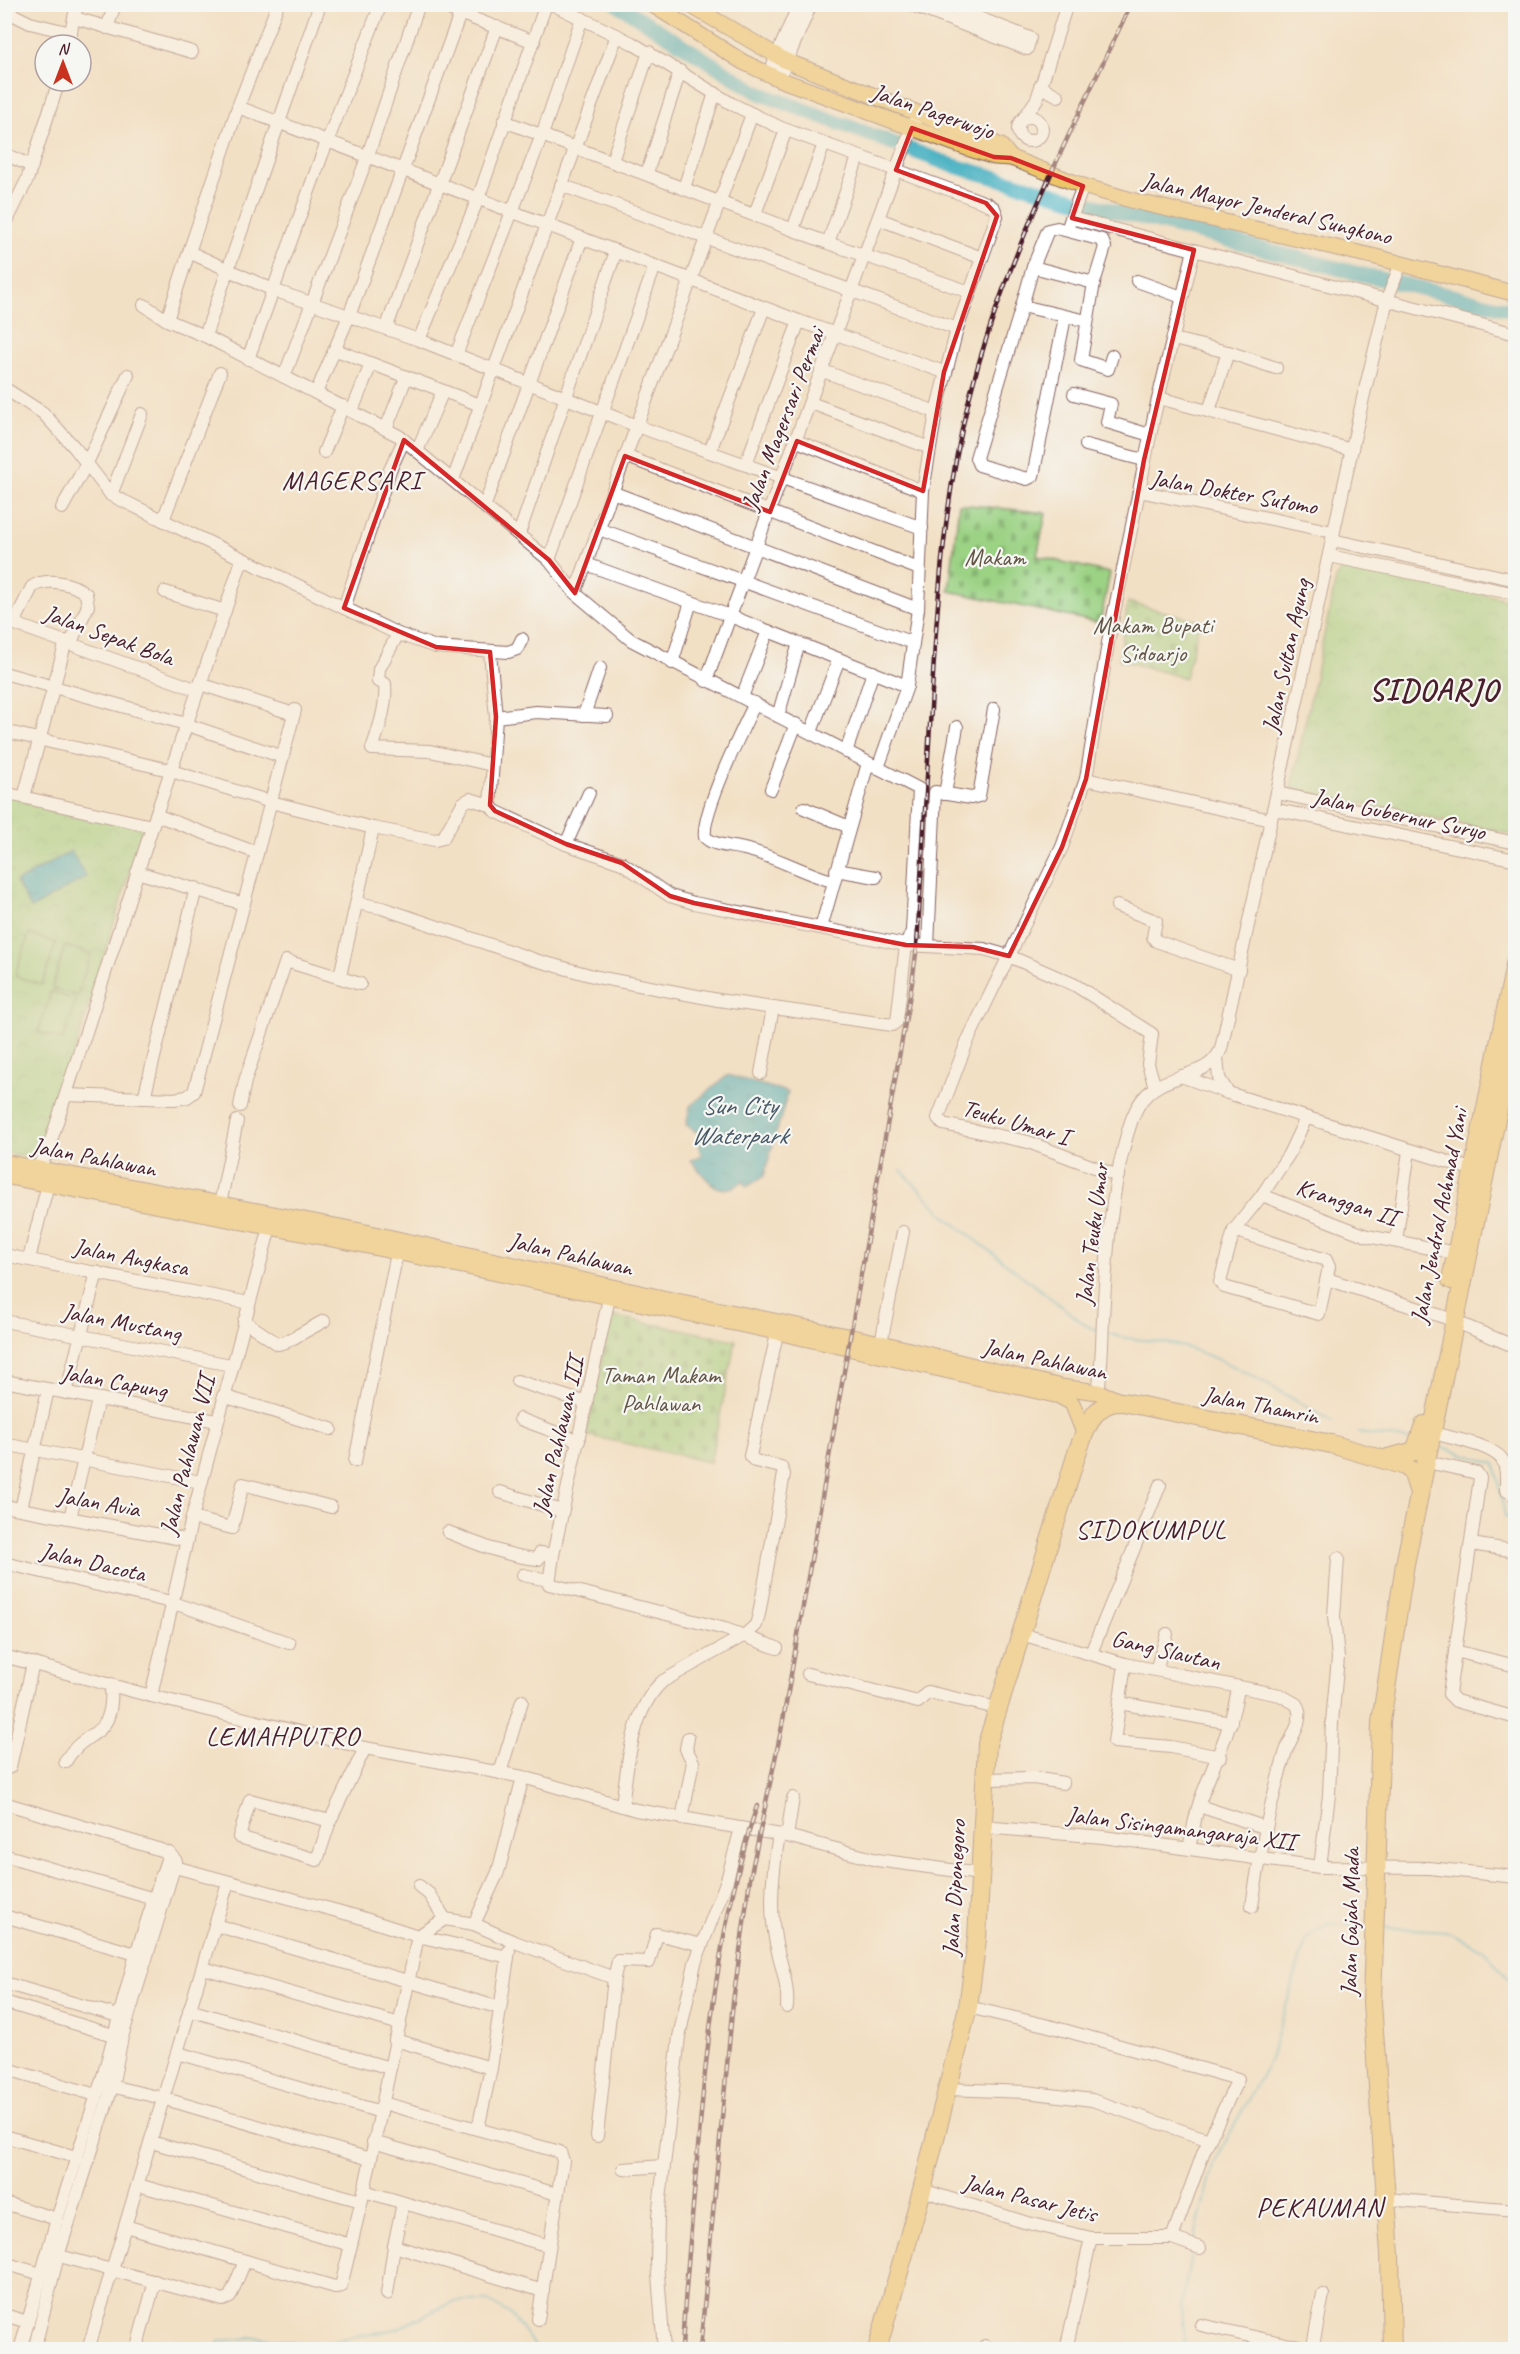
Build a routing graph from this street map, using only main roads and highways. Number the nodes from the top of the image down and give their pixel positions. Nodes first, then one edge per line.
1 (651, 4) edge
2 (698, 7) edge
3 (913, 126) junction
4 (1011, 158) joint
5 (1515, 294) edge
6 (1515, 960) edge
7 (1515, 1022) edge
8 (4, 1162) edge
9 (4, 1176) edge
10 (48, 1184) junction
11 (341, 1234) junction
12 (360, 1238) junction
13 (1450, 1320) junction
14 (779, 1326) junction
15 (1098, 1392) junction
16 (1059, 1396) junction
17 (1123, 1402) junction
18 (1084, 1433) junction
19 (1429, 1444) junction
20 (1395, 1457) junction
21 (1420, 1498) junction
22 (877, 2349) edge
23 (1392, 2349) edge

1 - 3 main road, Jalan Pagerwojo
2 - 3 main road, Jalan Pagerwojo
3 - 4 main road, Jalan Pagerwojo
4 - 5 main road, Jalan Mayor Jenderal Sungkono
6 - 13 highway, Jalan Jendral Achmad Yani
7 - 13 highway, Jalan Jendral Achmad Yani
8 - 10 main road, Jalan Pahlawan
9 - 10 main road, Jalan Pahlawan
10 - 11 main road, Jalan Pahlawan
10 - 11 main road, Jalan Pahlawan
11 - 12 main road, Jalan Pahlawan
12 - 14 main road, Jalan Pahlawan
12 - 14 main road, Jalan Pahlawan
13 - 19 highway, Jalan Jendral Achmad Yani
14 - 15 main road, Jalan Pahlawan
14 - 16 main road, Jalan Pahlawan
15 - 16 main road
15 - 17 main road, Jalan Pahlawan
16 - 18 main road, Jalan Pahlawan
17 - 18 highway
17 - 20 highway, Jalan Thamrin
18 - 22 highway, Jalan Diponegoro
19 - 20 highway, Jalan Jendral Achmad Yani
19 - 21 highway, Jalan Jendral Achmad Yani
20 - 21 highway, Jalan Thamrin
21 - 23 highway, Jalan Gajah Mada

